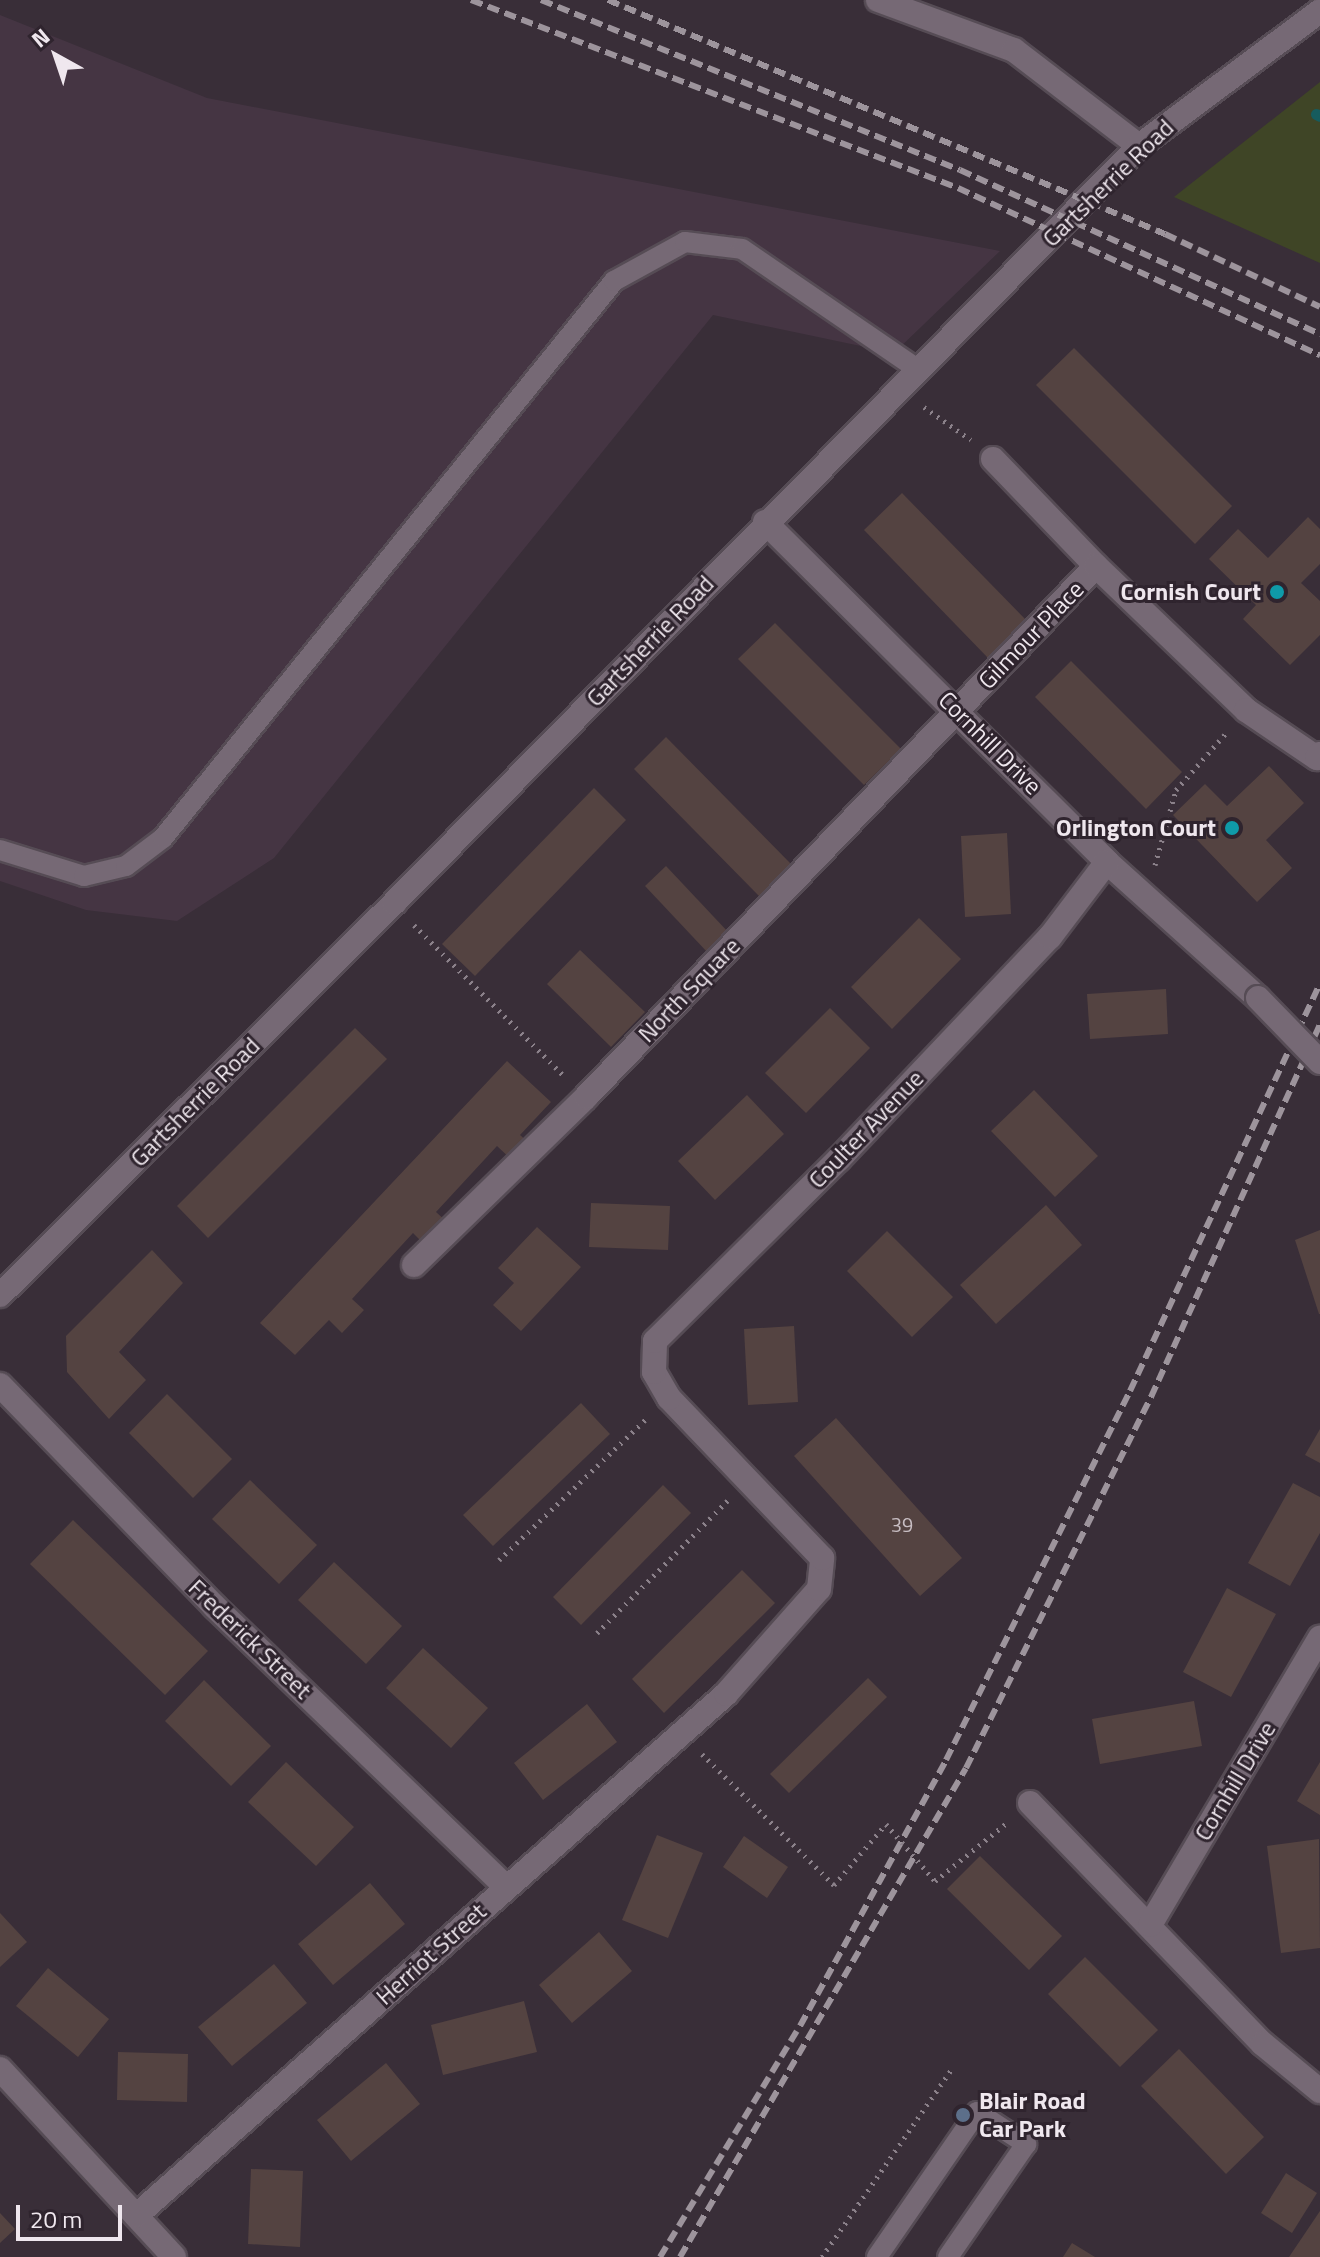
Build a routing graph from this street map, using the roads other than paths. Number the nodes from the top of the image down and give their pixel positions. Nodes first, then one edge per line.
1 (878, 0) edge
2 (1320, 11) edge
3 (1139, 146) junction
4 (919, 370) junction
5 (993, 459) road end
6 (765, 522) junction
7 (1096, 566) junction
8 (958, 711) junction
9 (1320, 754) edge
10 (0, 850) edge
11 (1107, 862) junction
12 (1320, 1062) edge
13 (414, 1265) dead end
14 (0, 1295) edge
15 (0, 1385) edge
16 (1320, 1637) edge
17 (726, 1694) joint
18 (1030, 1803) road end
19 (506, 1887) junction
20 (1150, 1925) junction
21 (0, 2069) edge
22 (1320, 2091) edge
23 (137, 2215) junction
24 (174, 2257) edge
25 (877, 2257) edge
26 (948, 2257) edge

1 - 3 street
2 - 3 street, Gartsherrie Road
3 - 4 street, Gartsherrie Road
4 - 6 street, Gartsherrie Road
4 - 10 lane
5 - 7 street
6 - 8 street, Cornhill Drive
6 - 14 street, Gartsherrie Road
7 - 8 street, Gilmour Place
7 - 9 street, Gilmour Place
8 - 11 street, Cornhill Drive
8 - 13 street, North Square
11 - 12 street, Cornhill Drive, bridge
11 - 17 street, Coulter Avenue
15 - 19 street, Frederick Street
16 - 20 street, Cornhill Drive
17 - 19 street, Herriot Street
18 - 20 street
19 - 23 street, Herriot Street
20 - 22 street
21 - 23 street
23 - 24 street
25 - 26 lane

